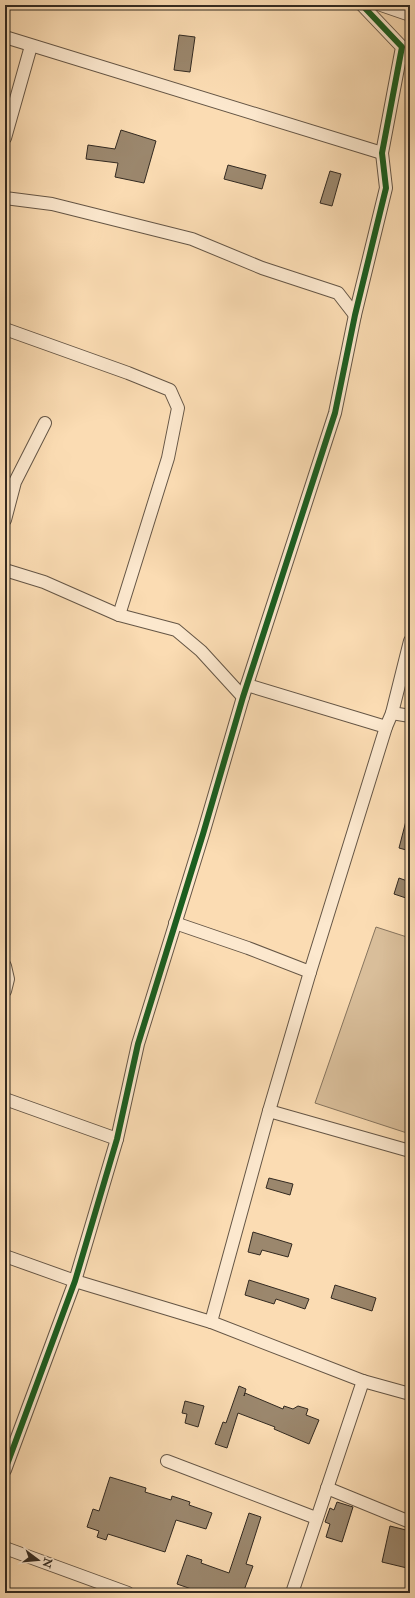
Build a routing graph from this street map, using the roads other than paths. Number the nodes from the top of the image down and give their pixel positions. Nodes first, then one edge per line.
1 (362, 5) edge
2 (381, 5) edge
3 (410, 15) edge
4 (5, 37) edge
5 (31, 46) junction
6 (5, 138) edge
7 (382, 153) junction
8 (5, 198) edge
9 (355, 315) junction
10 (5, 329) edge
11 (45, 423) dead end
12 (5, 520) edge
13 (5, 570) edge
14 (119, 614) junction
15 (410, 641) edge
16 (247, 685) junction
17 (243, 697) junction
18 (392, 713) junction
19 (410, 716) edge
20 (386, 727) junction
21 (175, 923) junction
22 (5, 966) edge
23 (310, 972) junction
24 (5, 991) edge
25 (5, 1100) edge
26 (269, 1111) junction
27 (117, 1139) junction
28 (410, 1151) edge
29 (5, 1256) edge
30 (76, 1281) junction
31 (211, 1322) junction
32 (363, 1380) junction
33 (410, 1394) edge
34 (167, 1461) dead end
35 (5, 1470) edge
36 (327, 1488) junction
37 (316, 1518) junction
38 (410, 1522) edge
39 (5, 1548) edge
40 (128, 1593) edge
41 (292, 1593) edge

1 - 7 street
2 - 3 street
4 - 5 street
5 - 6 street
5 - 7 street
7 - 9 street
8 - 9 street
9 - 16 street
10 - 14 street
11 - 12 street
13 - 14 street
14 - 17 street
15 - 18 street
16 - 17 street
16 - 20 street
17 - 21 street
18 - 19 street
18 - 20 street
20 - 23 street
21 - 23 street
21 - 27 street
22 - 24 street
23 - 26 street
25 - 27 street
26 - 28 street
26 - 31 street
27 - 30 street
29 - 30 street
30 - 31 street
30 - 35 street
31 - 32 street
32 - 33 street
32 - 36 street
34 - 37 street
36 - 37 street
36 - 38 street
37 - 41 street
39 - 40 street

